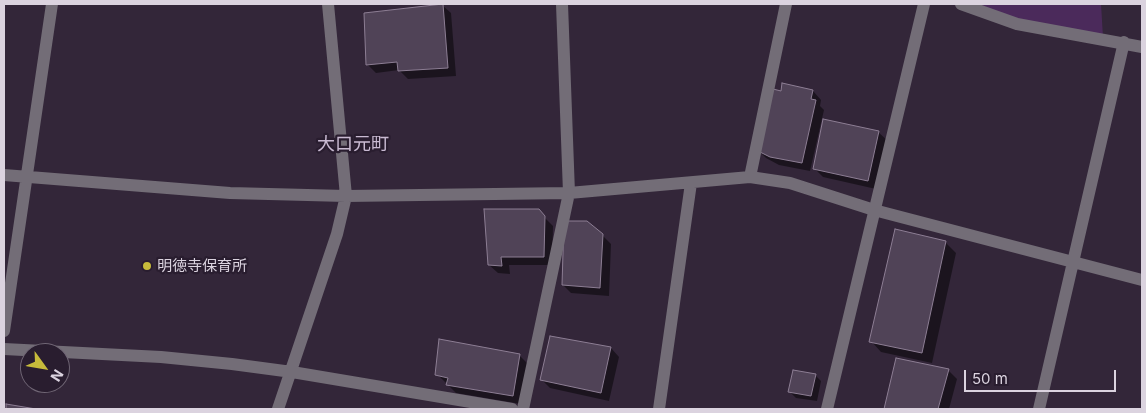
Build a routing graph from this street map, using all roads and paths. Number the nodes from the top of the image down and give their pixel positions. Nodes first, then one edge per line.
1 (52, 4) edge
2 (328, 4) edge
3 (562, 4) edge
4 (786, 4) edge
5 (924, 4) edge
6 (961, 4) edge
7 (1124, 42) junction
8 (1142, 47) edge
9 (4, 175) edge
10 (27, 177) junction
11 (750, 177) junction
12 (691, 183) junction
13 (569, 193) junction
14 (346, 196) junction
15 (874, 210) junction
16 (1075, 262) junction
17 (1142, 280) edge
18 (4, 332) edge
19 (4, 350) edge
20 (292, 372) junction
21 (278, 409) edge
22 (512, 409) edge
23 (523, 409) edge
24 (659, 409) edge
25 (828, 409) edge
26 (1039, 409) edge

1 - 10 street
2 - 14 street
3 - 13 street
4 - 11 street
5 - 15 street
6 - 7 street
7 - 8 street
7 - 16 street
9 - 10 street
10 - 14 street
10 - 18 street
11 - 12 street
11 - 15 street
12 - 13 street
12 - 24 street
13 - 14 street
13 - 23 street
14 - 20 street
15 - 16 street
15 - 25 street
16 - 17 street
16 - 26 street
19 - 20 street
20 - 21 street
20 - 22 street

